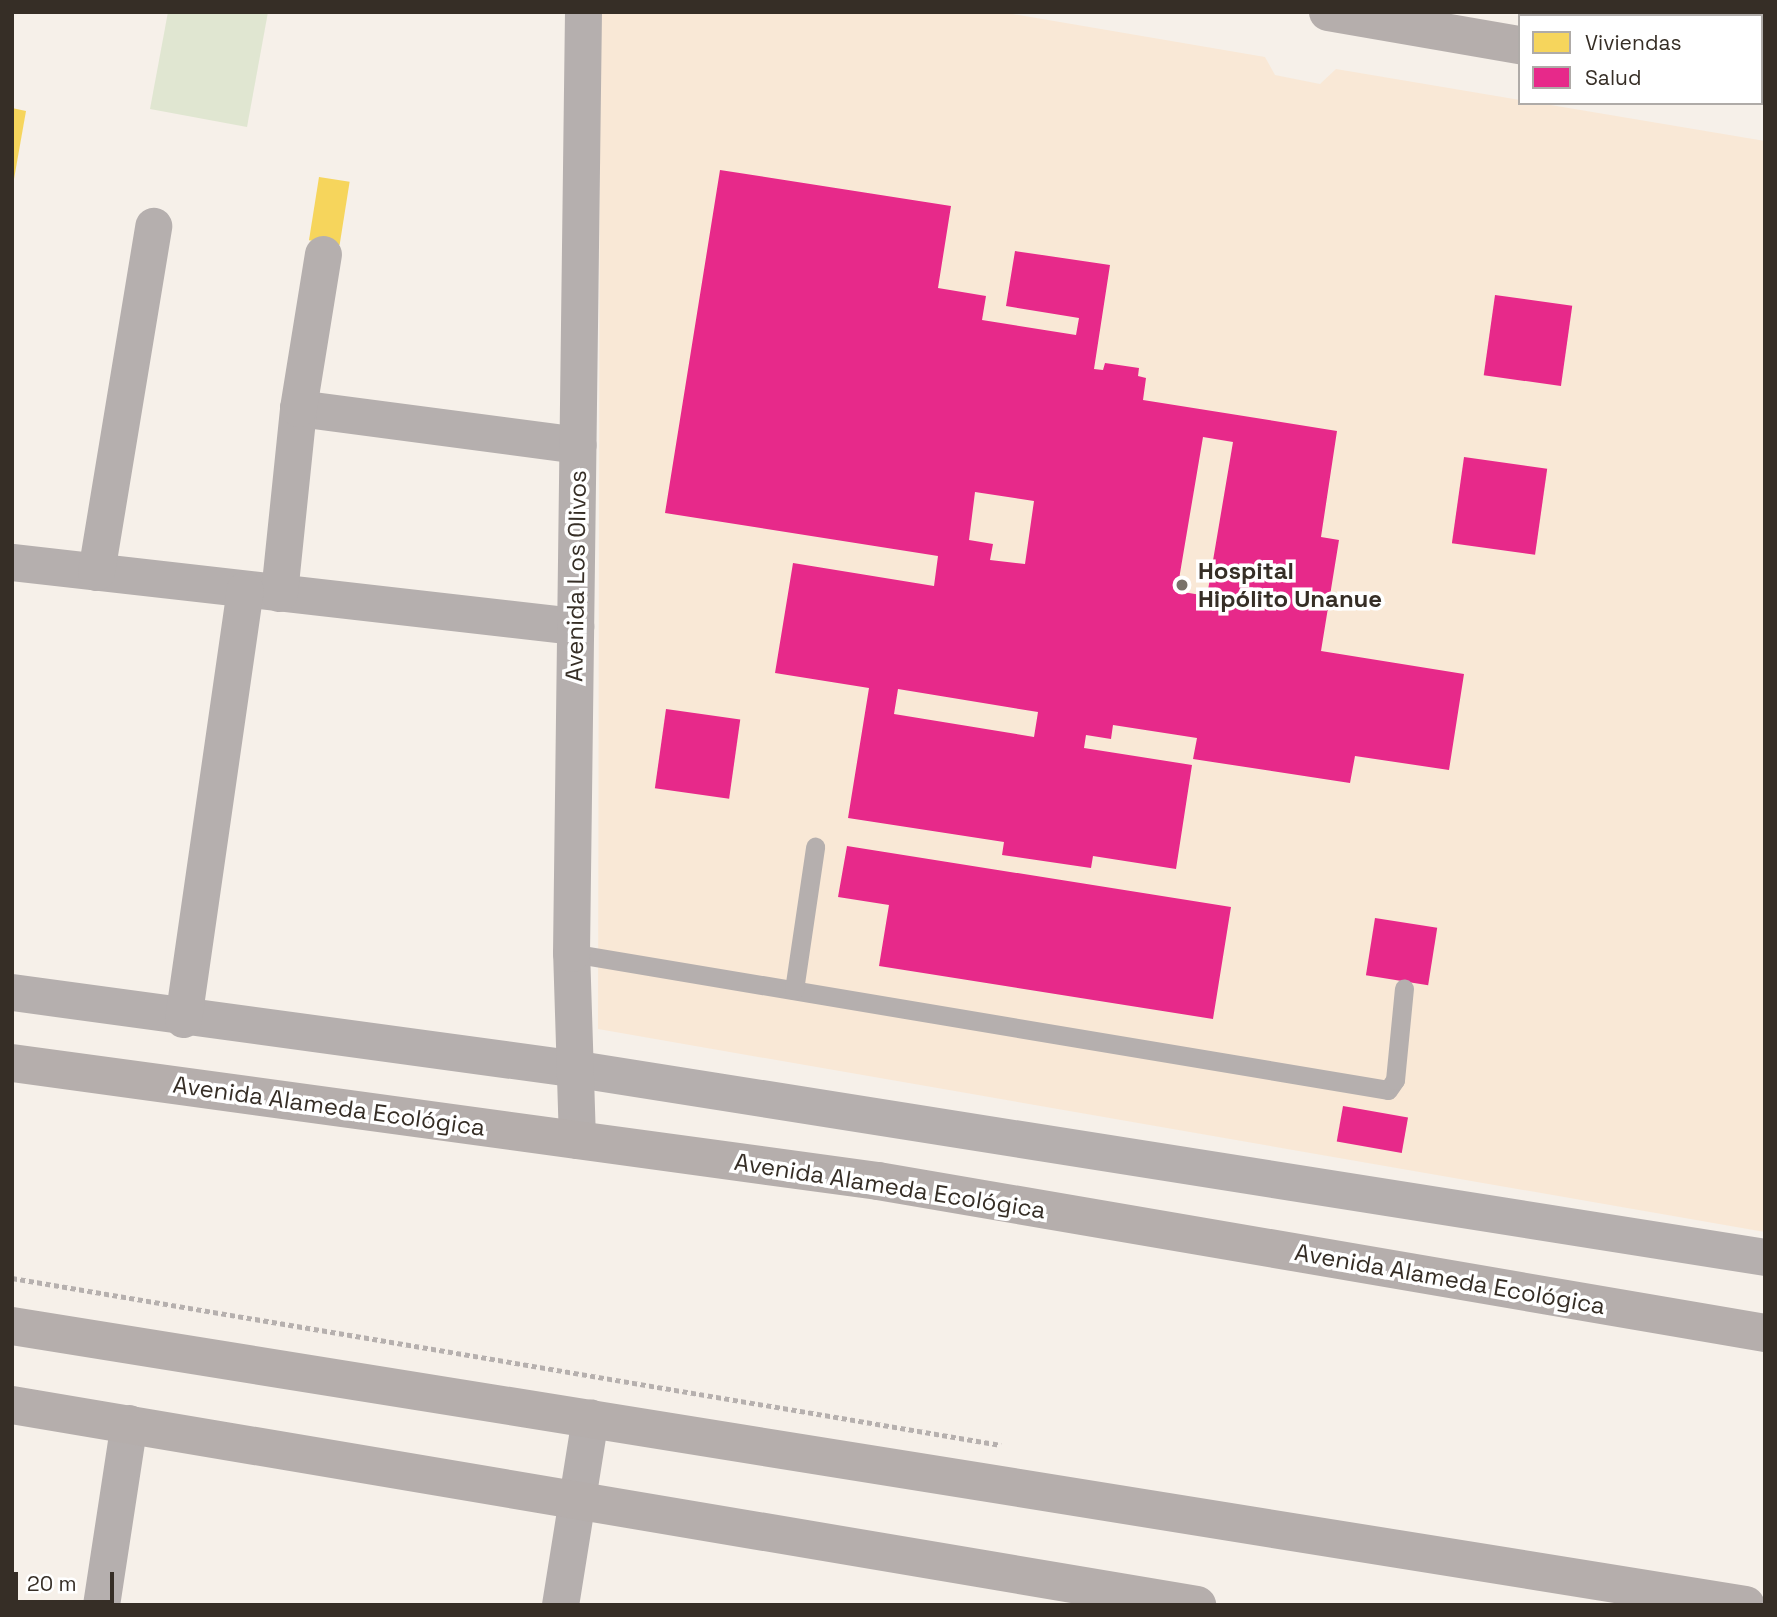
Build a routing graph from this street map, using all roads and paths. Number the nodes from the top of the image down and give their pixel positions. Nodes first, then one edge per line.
1 (583, 12) edge
2 (1328, 12) edge
3 (1518, 45) edge
4 (153, 226) dead end
5 (323, 254) dead end
6 (298, 408) junction
7 (578, 445) junction
8 (12, 562) edge
9 (96, 572) junction
10 (262, 591) junction
11 (575, 626) junction
12 (815, 847) dead end
13 (571, 953) junction
14 (1404, 988) dead end
15 (794, 990) junction
16 (12, 992) edge
17 (183, 1019) junction
18 (12, 1063) edge
19 (578, 1069) junction
20 (577, 1140) junction
21 (1765, 1257) edge
22 (12, 1278) edge
23 (12, 1326) edge
24 (1765, 1333) edge
25 (12, 1405) edge
26 (590, 1417) junction
27 (129, 1423) junction
28 (1015, 1448) dead end
29 (578, 1497) junction
30 (1148, 1601) edge
31 (102, 1605) edge
32 (560, 1605) edge
33 (1197, 1605) edge
34 (1746, 1605) edge

1 - 7 street, Avenida Los Olivos
2 - 3 main road
4 - 9 street
5 - 6 street
6 - 7 street
6 - 10 street
7 - 11 street, Avenida Los Olivos
8 - 9 street
9 - 10 street
10 - 11 street
10 - 17 street
11 - 13 street, Avenida Los Olivos
12 - 15 lane
13 - 15 lane
13 - 19 street, Avenida Los Olivos
14 - 15 lane
16 - 17 street
17 - 19 street
18 - 20 main road, Avenida Alameda Ecológica
19 - 20 street, Avenida Los Olivos
19 - 21 street
20 - 24 main road, Avenida Alameda Ecológica
22 - 28 path
23 - 26 main road
25 - 27 main road
26 - 29 street
26 - 34 main road
27 - 29 main road
27 - 31 street
29 - 30 main road
29 - 32 street
30 - 33 main road

